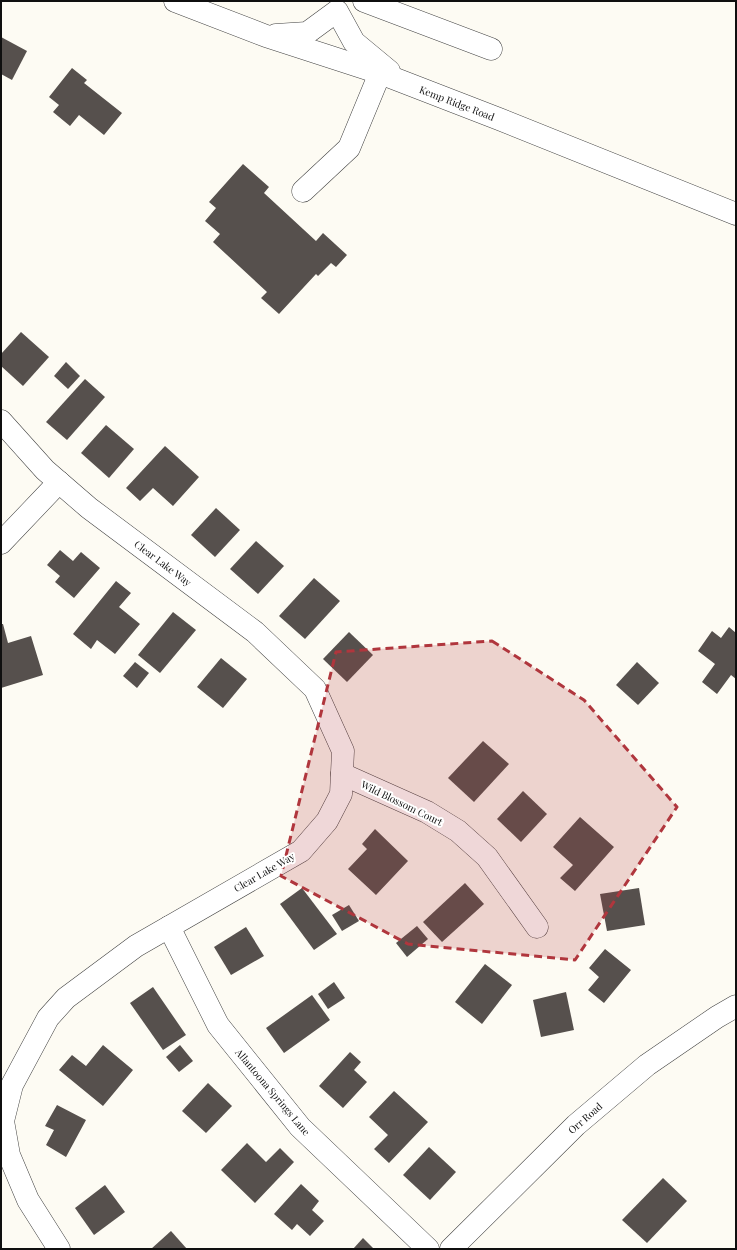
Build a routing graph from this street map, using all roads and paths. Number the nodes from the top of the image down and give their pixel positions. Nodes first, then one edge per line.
1 (175, 1) edge
2 (364, 1) edge
3 (338, 6) edge
4 (266, 36) junction
5 (491, 49) dead end
6 (380, 73) junction
7 (401, 81) junction
8 (304, 191) dead end
9 (736, 214) edge
10 (1, 421) edge
11 (59, 482) junction
12 (1, 543) edge
13 (342, 774) junction
14 (169, 927) junction
15 (537, 927) dead end
16 (736, 1006) edge
17 (59, 1249) edge
18 (428, 1249) edge
19 (451, 1249) edge

1 - 4 street, Kemp Ridge Road
2 - 5 street
3 - 4 street
3 - 7 street
4 - 6 street, Kemp Ridge Road
6 - 7 street, Kemp Ridge Road
6 - 8 street
7 - 9 street, Kemp Ridge Road
10 - 11 street, Clear Lake Way
11 - 12 street
11 - 13 street, Clear Lake Way
13 - 14 street, Clear Lake Way
13 - 15 street, Wild Blossom Court
14 - 17 street, Clear Lake Way
14 - 18 street, Allantoona Springs Lane
16 - 19 street, Orr Road

